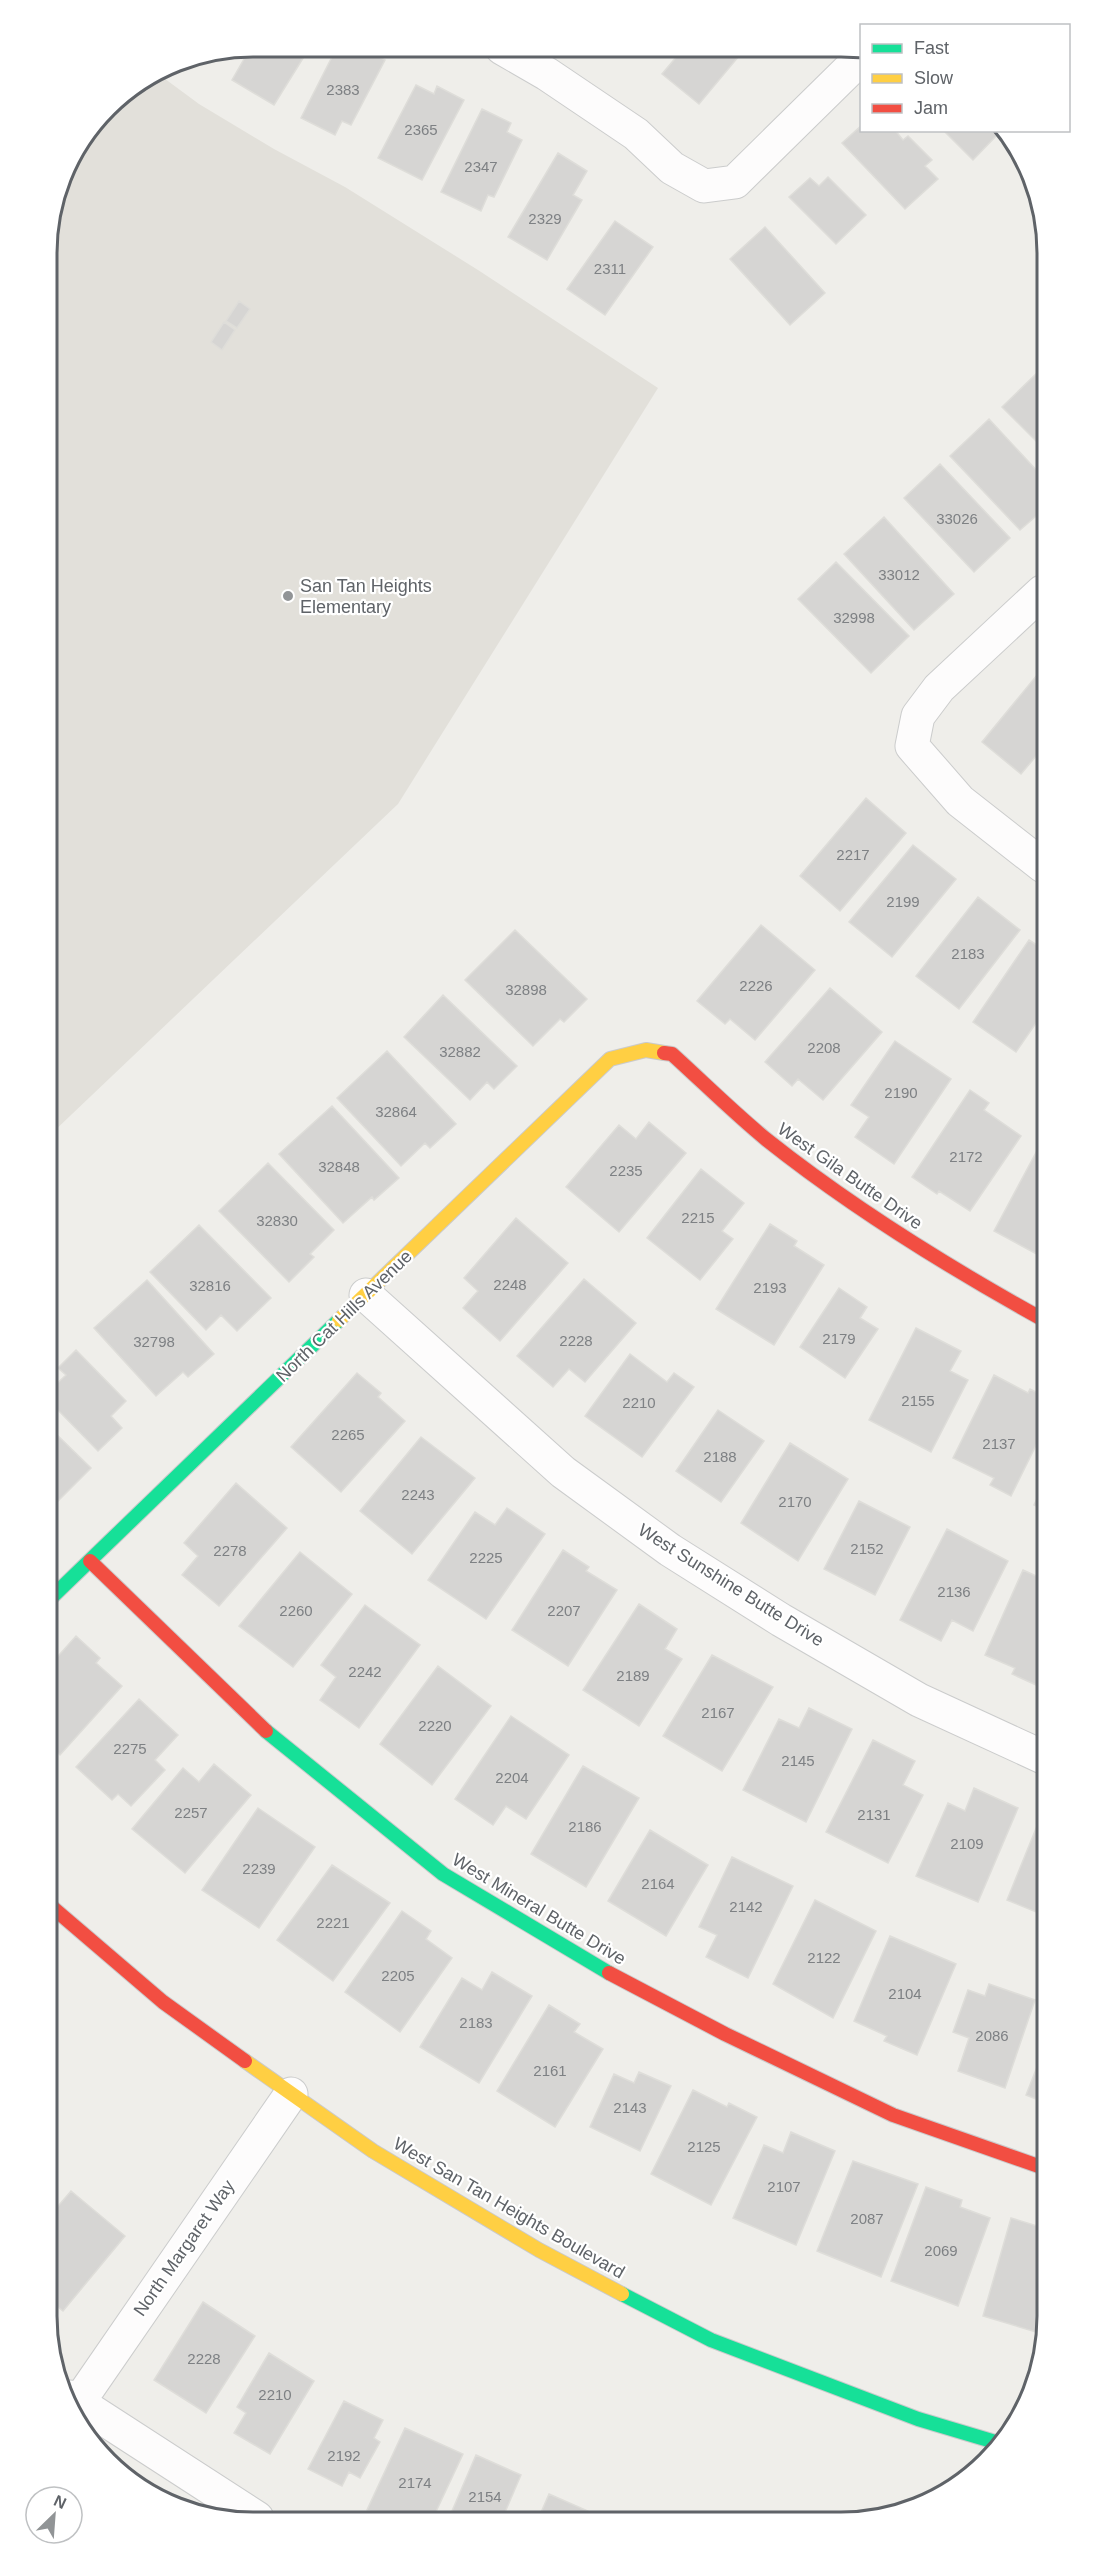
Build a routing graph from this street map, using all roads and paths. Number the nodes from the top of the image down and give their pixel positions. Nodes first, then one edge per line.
1 (518, 57) edge
2 (860, 58) edge
3 (1037, 597) edge
4 (1037, 861) edge
5 (646, 1050) joint
6 (366, 1295) junction
7 (1037, 1316) edge
8 (90, 1561) junction
9 (57, 1592) edge
10 (1037, 1754) edge
11 (57, 1911) edge
12 (291, 2094) junction
13 (1037, 2165) edge
14 (75, 2398) edge
15 (77, 2402) edge
16 (991, 2441) edge
17 (247, 2512) edge

1 - 2 street
3 - 4 street
5 - 6 street, North Cat Hills Avenue
5 - 7 street, West Gila Butte Drive
6 - 8 street, North Cat Hills Avenue
6 - 10 street, West Sunshine Butte Drive
8 - 9 street, North Cat Hills Avenue
8 - 13 street, West Mineral Butte Drive
11 - 12 street, West San Tan Heights Boulevard
12 - 14 street, North Margaret Way
12 - 16 street, West San Tan Heights Boulevard
15 - 17 street

